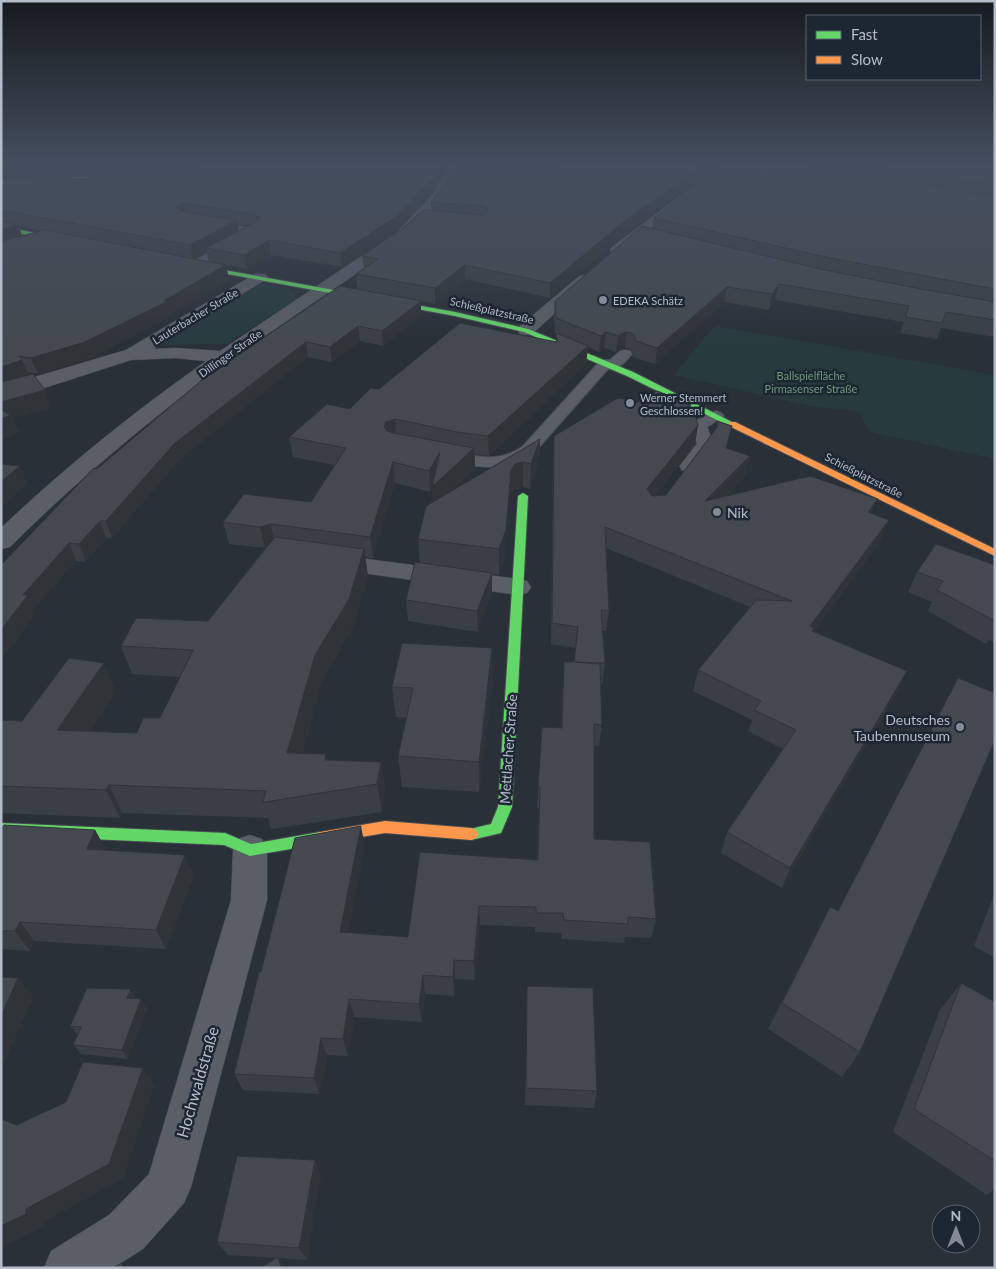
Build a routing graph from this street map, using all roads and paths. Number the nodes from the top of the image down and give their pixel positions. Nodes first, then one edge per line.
1 (205, 224) edge
2 (420, 224) edge
3 (649, 224) edge
4 (1, 228) edge
5 (637, 233) junction
6 (48, 238) junction
7 (655, 238) edge
8 (77, 243) edge
9 (20, 245) edge
10 (607, 259) edge
11 (187, 265) joint
12 (592, 272) edge
13 (260, 277) junction
14 (323, 288) junction
15 (526, 330) junction
16 (625, 354) dead end
17 (129, 355) junction
18 (224, 356) junction
19 (608, 364) junction
20 (1, 393) edge
21 (716, 416) junction
22 (431, 452) edge
23 (677, 481) edge
24 (523, 496) dead end
25 (1, 542) edge
26 (995, 554) edge
27 (304, 559) edge
28 (518, 587) junction
29 (1, 829) edge
30 (250, 850) junction
31 (68, 1268) edge

1 - 11 lane
2 - 14 street, Dillinger Straße
3 - 5 street
4 - 6 street
5 - 7 street
5 - 10 street
6 - 8 street
6 - 9 street
11 - 13 street, Schießplatzstraße
12 - 15 street
13 - 14 street, Schießplatzstraße
13 - 17 street, Lauterbacher Straße
14 - 15 street, Schießplatzstraße
14 - 18 street, Dillinger Straße
15 - 19 street, Schießplatzstraße
16 - 19 lane
17 - 18 street, Lauterbacher Straße
17 - 20 street, Lauterbacher Straße
18 - 25 street, Dillinger Straße
19 - 21 street, Schießplatzstraße
19 - 22 lane
21 - 23 lane
21 - 26 street, Schießplatzstraße
24 - 28 street, Mettlacher Straße
27 - 28 street
28 - 30 street, Mettlacher Straße
29 - 30 street
30 - 31 street, Hochwaldstraße

